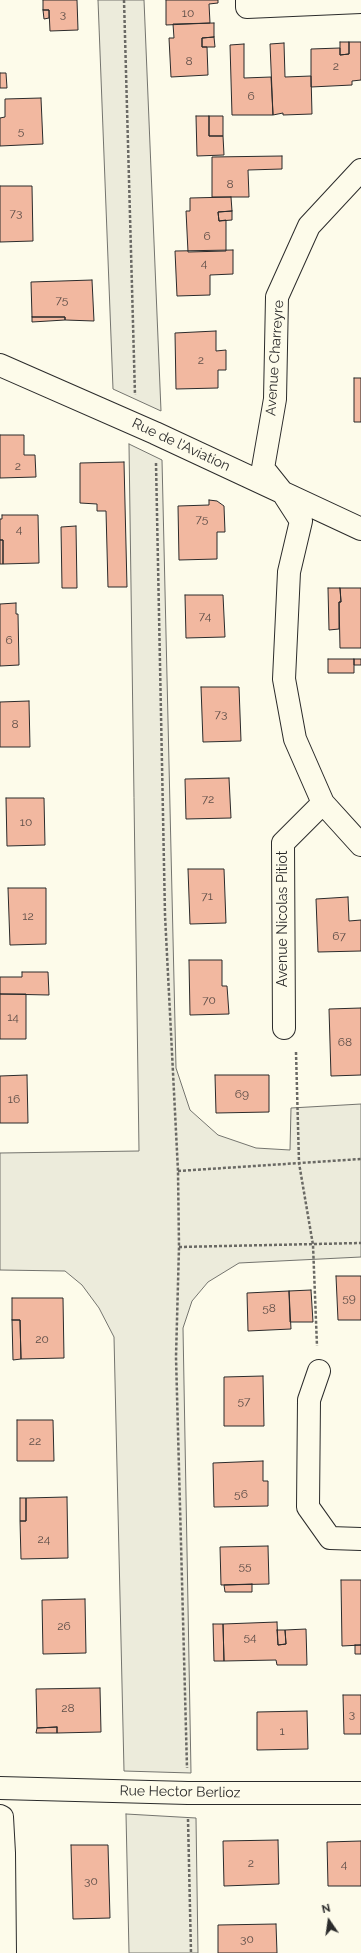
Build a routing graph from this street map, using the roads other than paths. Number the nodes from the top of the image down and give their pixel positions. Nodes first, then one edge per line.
1 (247, 0) edge
2 (359, 1) edge
3 (361, 170) edge
4 (0, 365) edge
5 (283, 493) junction
6 (361, 529) edge
7 (323, 803) junction
8 (361, 845) edge
9 (284, 1028) road end
10 (319, 1371) road end
11 (361, 1539) edge
12 (0, 1788) edge
13 (361, 1793) edge
14 (0, 1816) edge
15 (4, 1940) edge

1 - 2 street
3 - 5 street, Avenue Charreyre
4 - 5 street, Rue de l'Aviation
5 - 6 street, Rue de l'Aviation
5 - 7 street
7 - 8 street
7 - 9 street, Avenue Nicolas Pitiot
10 - 11 street
12 - 13 street, Rue Hector Berlioz
14 - 15 street

